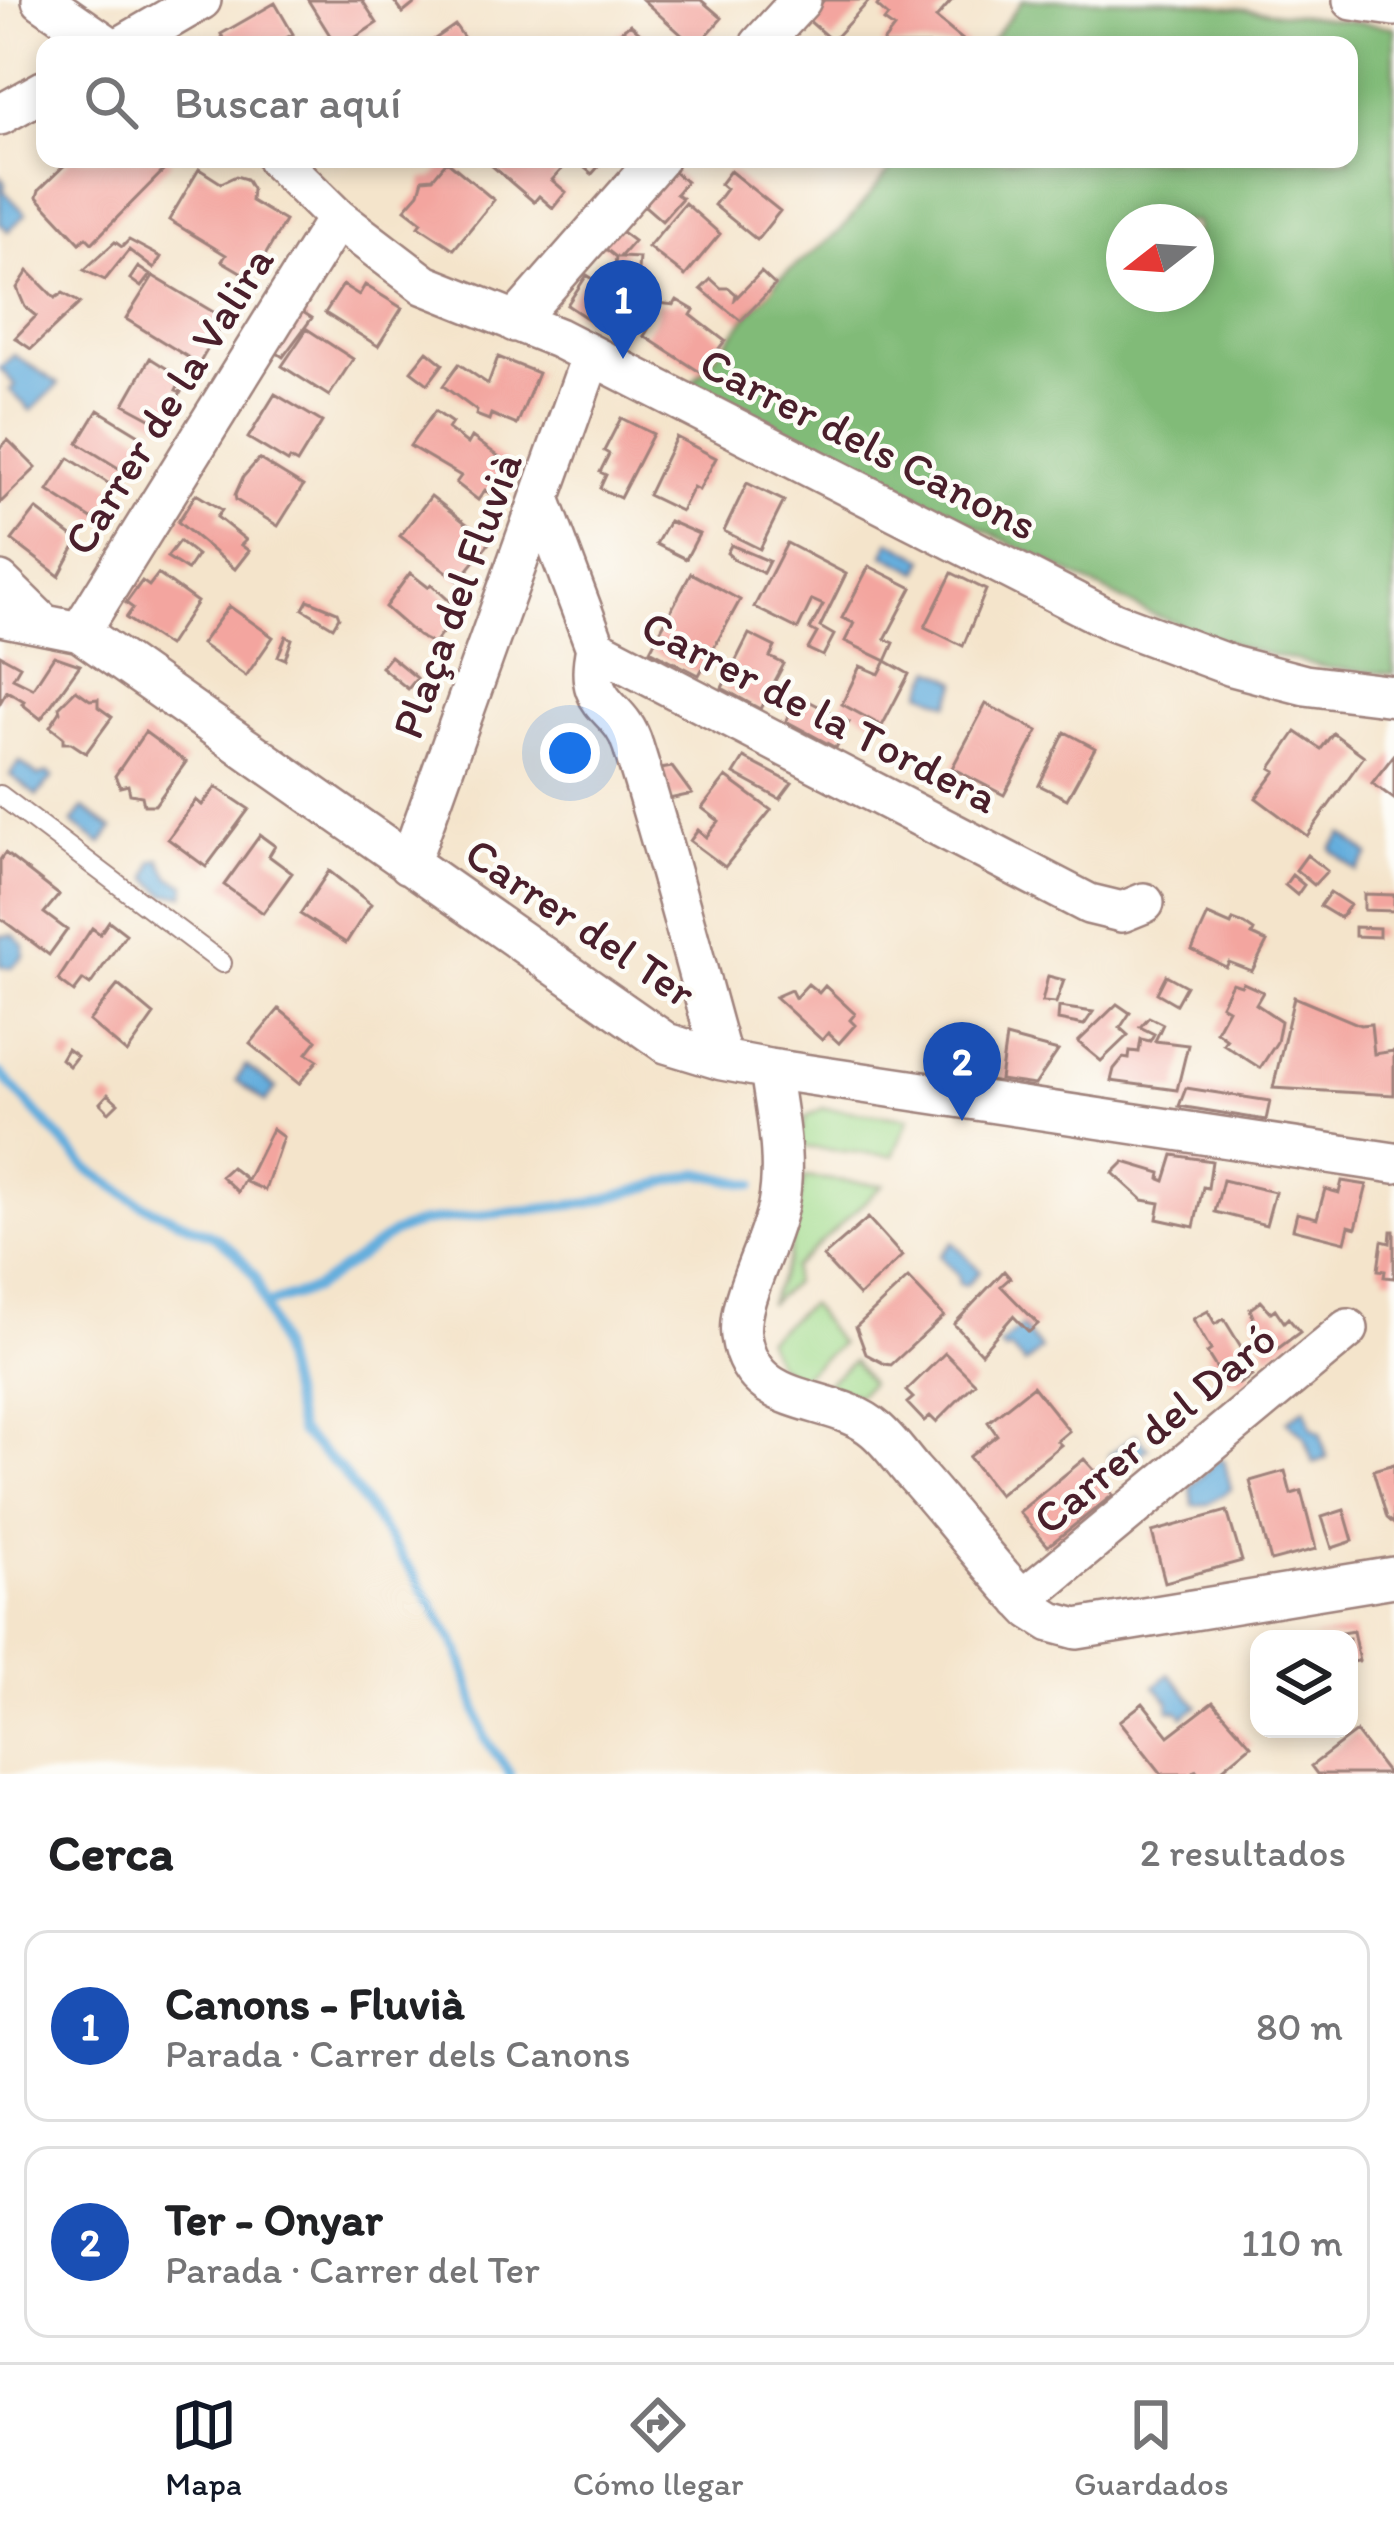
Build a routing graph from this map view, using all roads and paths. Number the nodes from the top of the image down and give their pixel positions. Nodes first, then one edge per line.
1 (42, 0) edge
2 (201, 0) edge
3 (801, 0) edge
4 (1353, 0) edge
5 (1394, 6) edge
6 (110, 36) edge
7 (139, 36) edge
8 (768, 36) edge
9 (36, 95) edge
10 (0, 116) edge
11 (286, 168) edge
12 (650, 168) edge
13 (337, 218) junction
14 (515, 322) junction
15 (591, 357) junction
16 (541, 501) junction
17 (0, 582) edge
18 (0, 616) edge
19 (62, 628) junction
20 (596, 648) junction
21 (1394, 696) edge
22 (0, 795) edge
23 (409, 864) junction
24 (1144, 903) dead end
25 (222, 963) dead end
26 (722, 1060) junction
27 (770, 1069) junction
28 (1394, 1162) edge
29 (1348, 1329) dead end
30 (1394, 1577) edge
31 (1022, 1600) junction

1 - 6 street
2 - 7 street
3 - 8 street
4 - 5 street
9 - 10 street
11 - 13 street, Carrer dels Canons
12 - 14 street
13 - 14 street, Carrer dels Canons
13 - 19 street, Carrer de la Valira
14 - 15 street, Carrer dels Canons
15 - 16 street, Plaça del Fluvià
15 - 21 street, Carrer dels Canons
16 - 20 street, Carrer de la Tordera
16 - 23 street, Plaça del Fluvià
17 - 19 street
18 - 19 street, Carrer del Ter
19 - 23 street, Carrer del Ter
20 - 24 street, Carrer de la Tordera
20 - 26 street
22 - 25 lane
23 - 26 street, Carrer del Ter
26 - 27 street, Carrer del Ter
27 - 28 street, Carrer del Ter
27 - 31 street
29 - 31 street, Carrer del Daró
30 - 31 street

